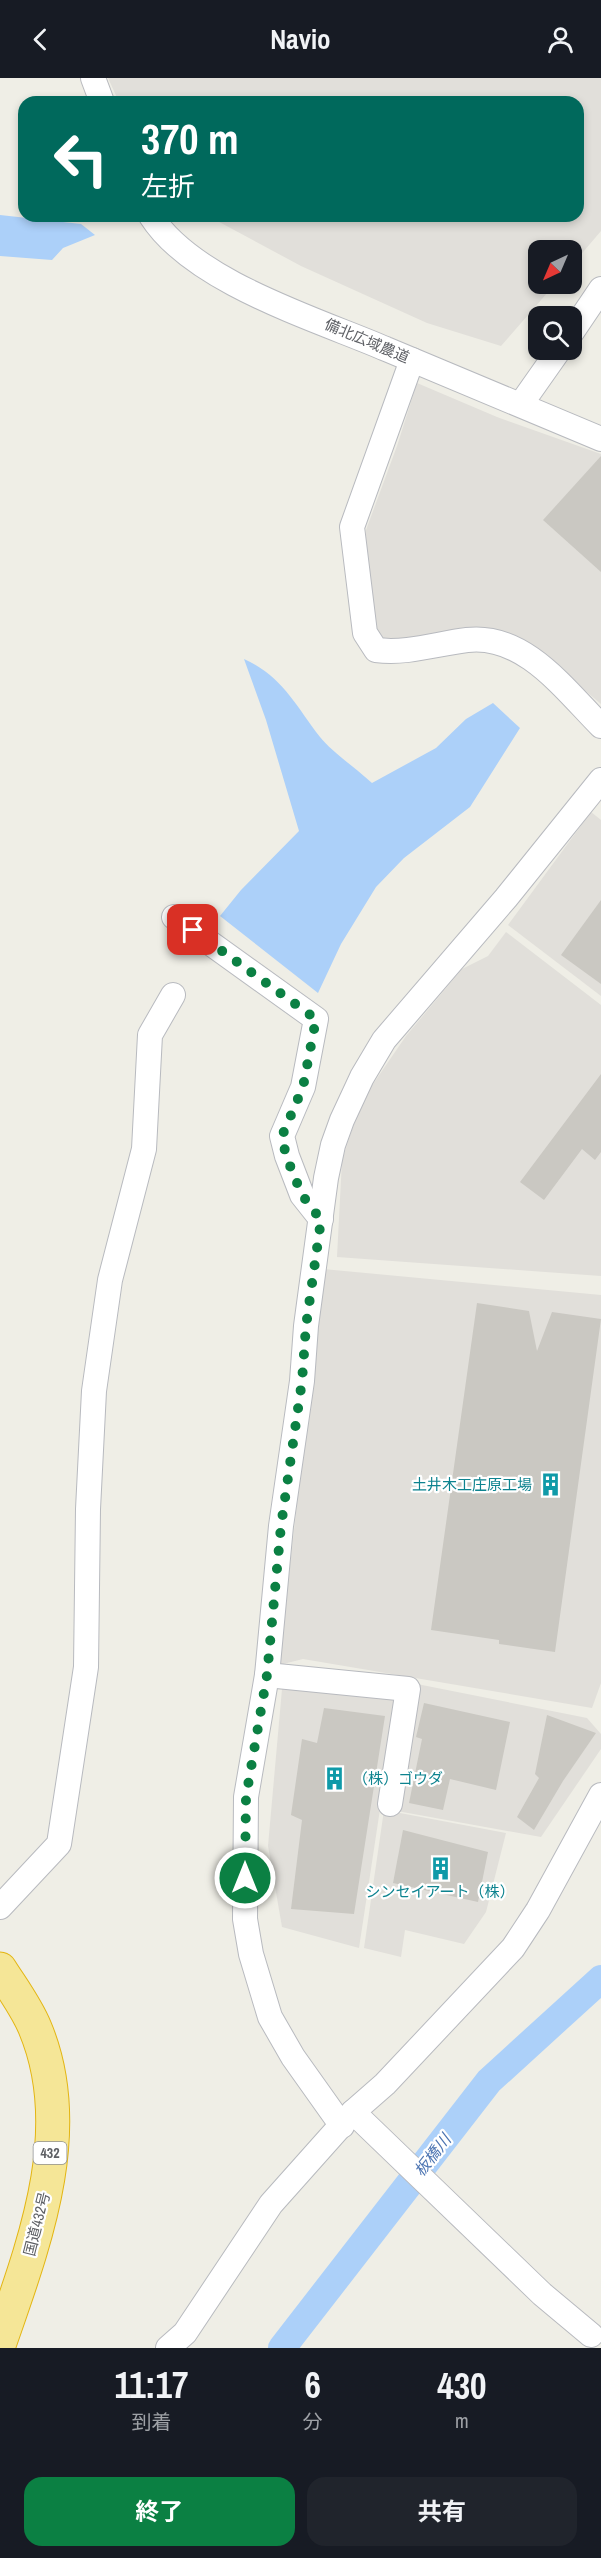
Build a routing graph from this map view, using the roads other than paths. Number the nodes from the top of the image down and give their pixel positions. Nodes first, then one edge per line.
1 (93, 78) edge
2 (100, 96) edge
3 (155, 222) edge
4 (601, 290) edge
5 (582, 318) edge
6 (412, 360) junction
7 (552, 360) edge
8 (521, 404) junction
9 (601, 440) edge
10 (601, 726) edge
11 (601, 780) edge
12 (174, 916) dead end
13 (173, 995) dead end
14 (321, 1220) junction
15 (267, 1675) junction
16 (601, 1795) edge
17 (390, 1804) dead end
18 (0, 1907) edge
19 (0, 1969) edge
20 (347, 2119) junction
21 (590, 2336) edge
22 (0, 2342) edge
23 (168, 2348) edge

1 - 2 street
3 - 6 street, 備北広域農道
4 - 5 street
6 - 8 street, 備北広域農道
6 - 10 street
7 - 8 street
8 - 9 street, 備北広域農道
11 - 14 street
12 - 14 street
13 - 18 street
14 - 15 street
15 - 17 street
15 - 20 street
16 - 20 street
19 - 22 highway, 国道432号 / 432
20 - 21 street
20 - 23 street

